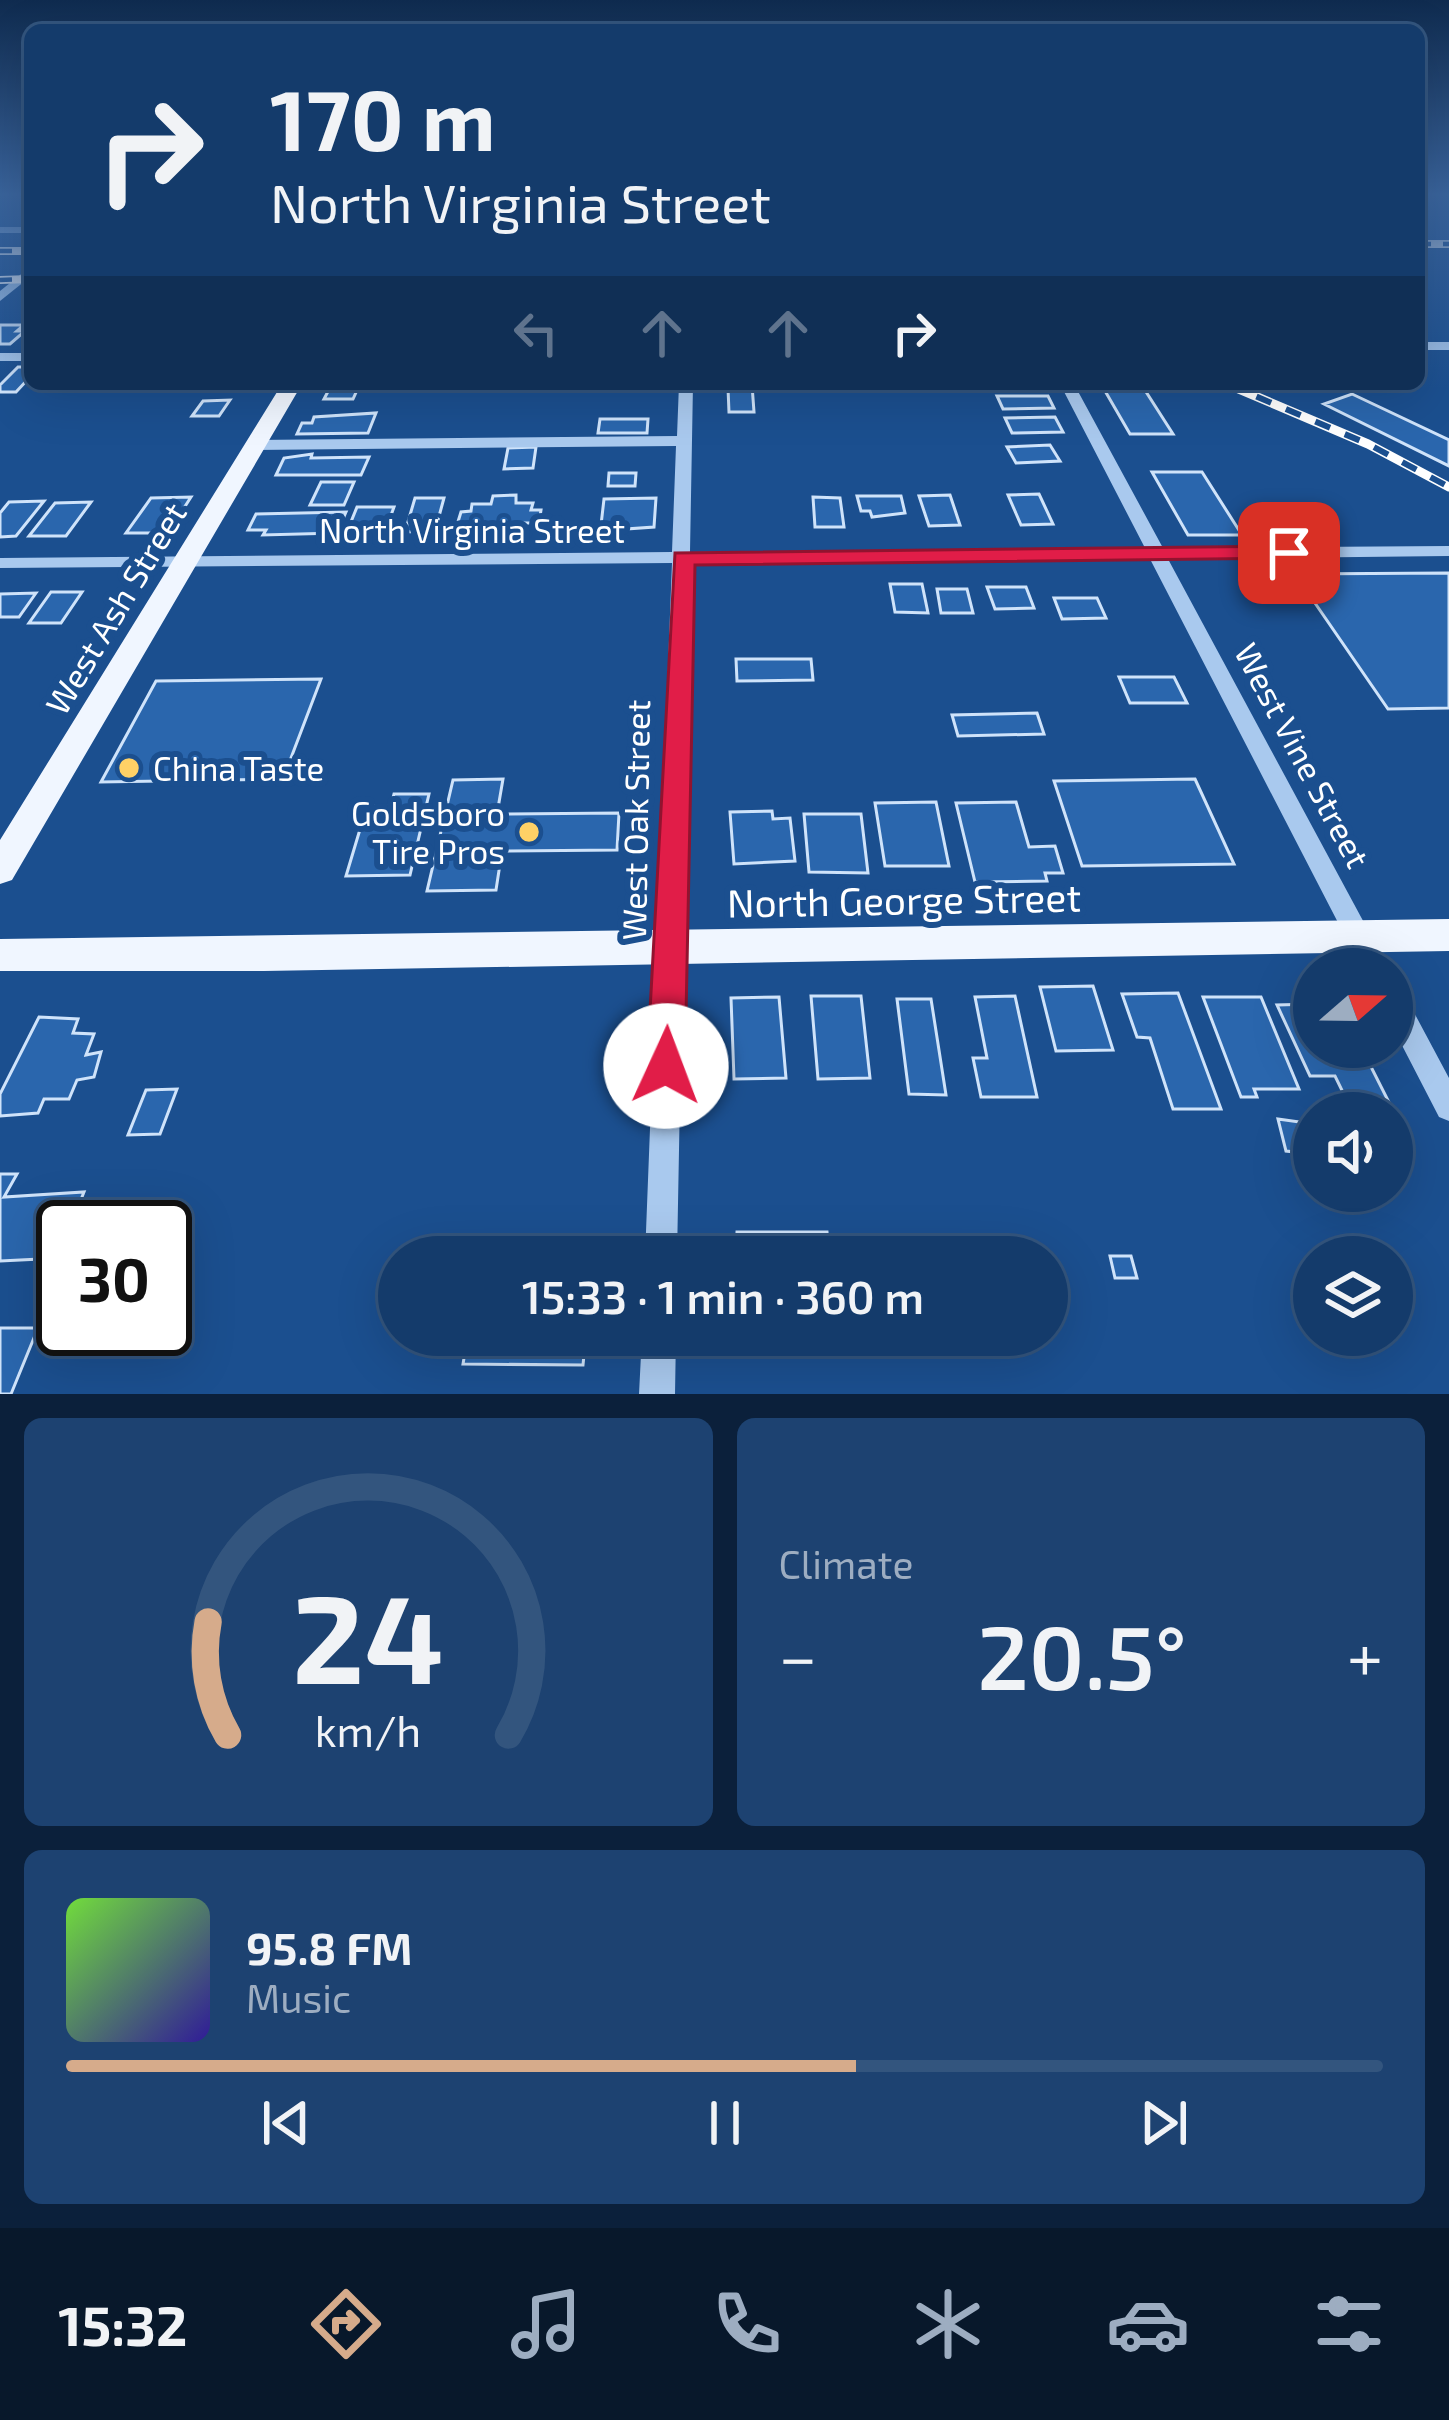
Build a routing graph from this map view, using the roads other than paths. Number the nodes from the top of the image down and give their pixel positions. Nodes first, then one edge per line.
1 (24, 276) edge
2 (0, 296) edge
3 (288, 390) edge
4 (686, 390) edge
5 (1070, 390) edge
6 (685, 441) junction
7 (254, 446) junction
8 (1449, 551) edge
9 (1158, 554) junction
10 (683, 558) junction
11 (185, 562) junction
12 (0, 563) edge
13 (0, 870) edge
14 (1449, 935) edge
15 (671, 946) junction
16 (1365, 948) edge
17 (1394, 948) edge
18 (1293, 953) edge
19 (0, 955) edge
20 (1413, 1039) edge
21 (1449, 1107) edge
22 (663, 1236) edge
23 (659, 1356) edge
24 (658, 1394) edge

1 - 2 street
3 - 7 main road, West Ash Street
4 - 6 street, West Oak Street
5 - 9 street, West Vine Street
6 - 7 street
6 - 10 street, West Oak Street
7 - 11 main road, West Ash Street
8 - 9 street, North Virginia Street
9 - 10 street, North Virginia Street
9 - 16 street, West Vine Street
10 - 11 street, North Virginia Street
10 - 15 street, West Oak Street
11 - 12 street, North Virginia Street
11 - 13 main road, West Ash Street
14 - 17 main road, North George Street
15 - 18 main road, North George Street
15 - 19 main road, North George Street
15 - 22 street, West Oak Street
20 - 21 street
23 - 24 street

